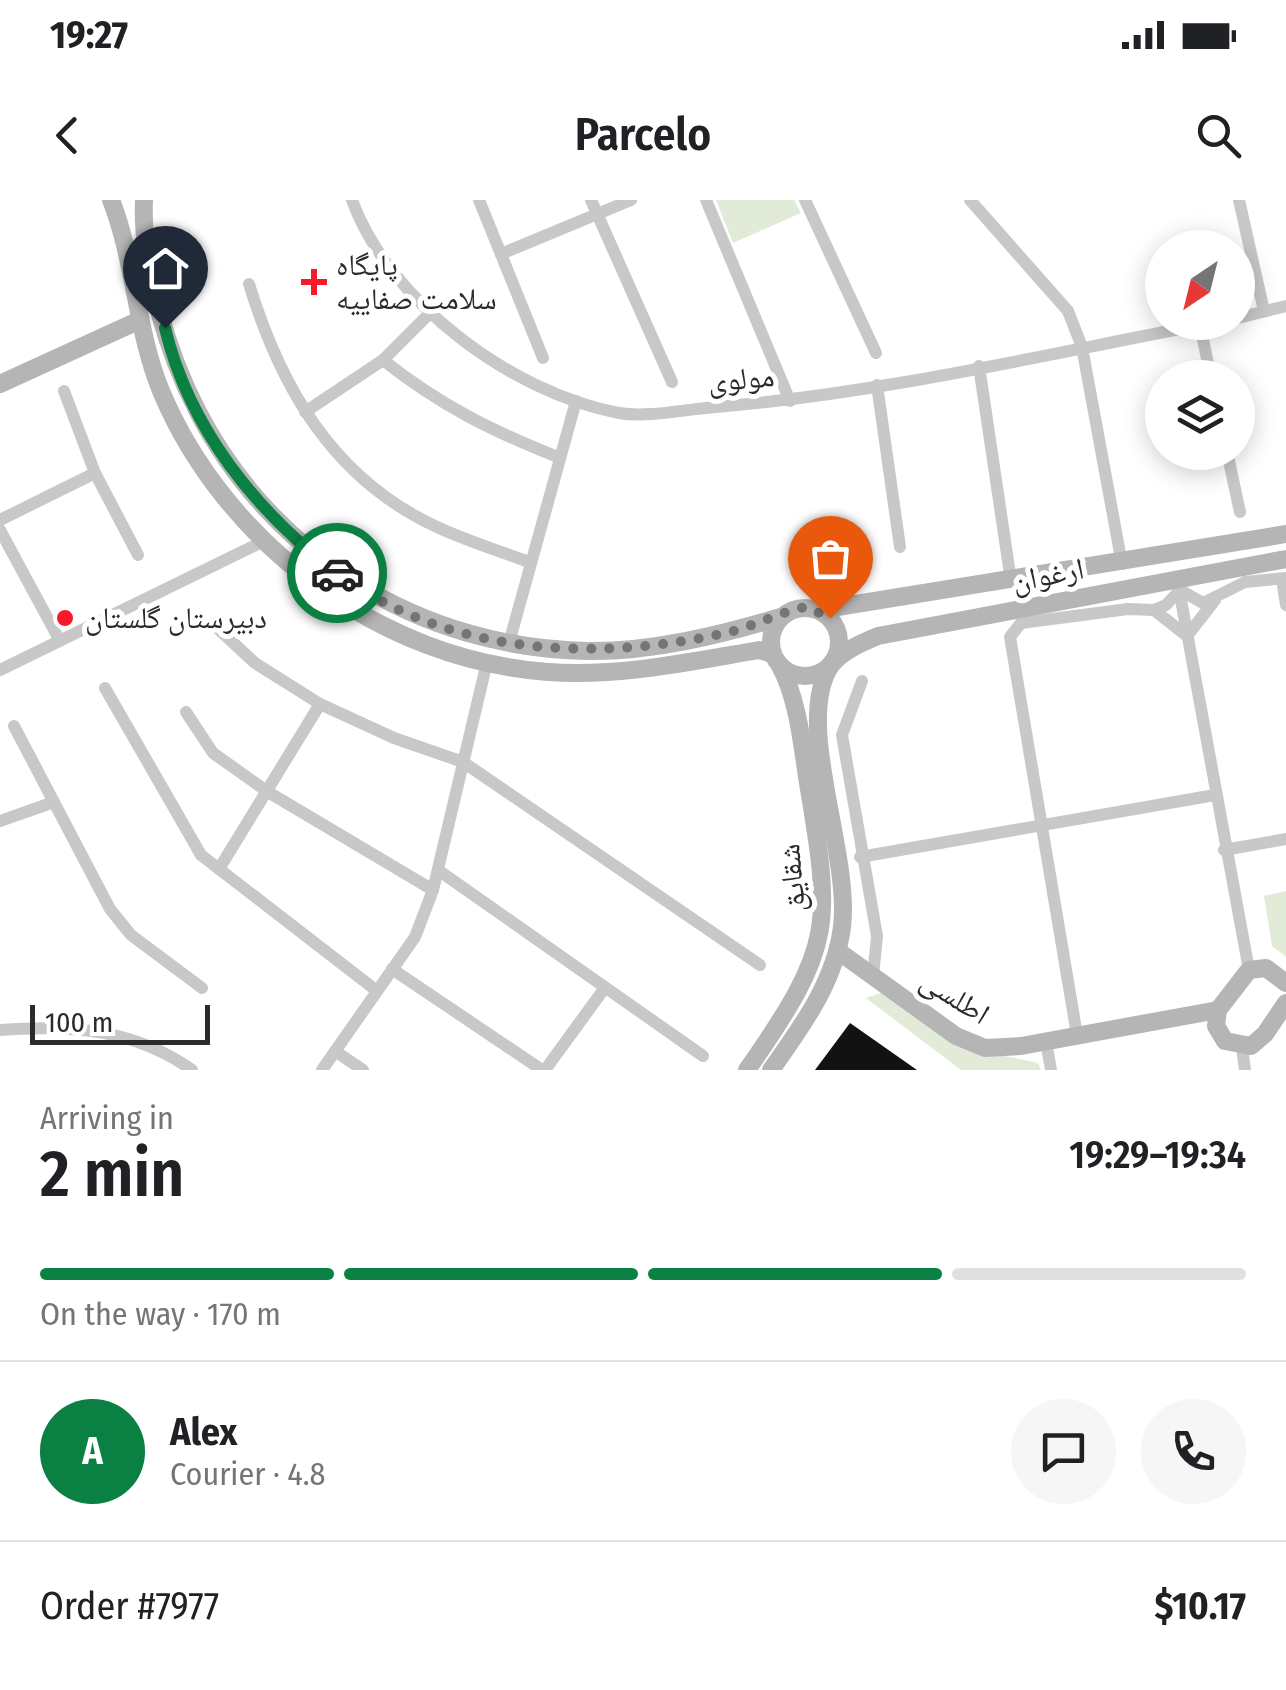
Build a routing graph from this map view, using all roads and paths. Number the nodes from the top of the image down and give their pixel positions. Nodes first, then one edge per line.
1 (111, 200) edge
2 (144, 200) edge
3 (352, 200) edge
4 (479, 200) edge
5 (590, 200) edge
6 (631, 200) edge
7 (706, 200) edge
8 (805, 200) edge
9 (970, 200) edge
10 (1240, 200) edge
11 (597, 215) junction
12 (501, 254) junction
13 (249, 284) dead end
14 (1286, 306) edge
15 (1264, 311) junction
16 (430, 313) junction
17 (1255, 313) edge
18 (140, 320) junction
19 (1145, 336) edge
20 (1082, 347) junction
21 (876, 353) dead end
22 (544, 358) dead end
23 (383, 360) junction
24 (979, 366) junction
25 (672, 382) dead end
26 (0, 384) edge
27 (878, 385) junction
28 (64, 392) dead end
29 (576, 401) junction
30 (790, 401) junction
31 (305, 412) junction
32 (560, 458) junction
33 (1231, 470) edge
34 (95, 473) junction
35 (1240, 512) dead end
36 (0, 520) edge
37 (281, 526) junction
38 (0, 530) edge
39 (1286, 534) edge
40 (264, 541) junction
41 (900, 547) dead end
42 (138, 554) dead end
43 (1286, 559) edge
44 (531, 563) junction
45 (1122, 564) junction
46 (1284, 579) edge
47 (1011, 582) junction
48 (1179, 584) junction
49 (1215, 600) junction
50 (1286, 605) edge
51 (819, 610) junction
52 (1154, 610) junction
53 (782, 617) junction
54 (213, 624) dead end
55 (1188, 636) junction
56 (60, 641) junction
57 (509, 643) junction
58 (777, 660) junction
59 (487, 662) junction
60 (829, 667) junction
61 (0, 670) edge
62 (862, 681) dead end
63 (105, 688) dead end
64 (320, 704) junction
65 (186, 712) dead end
66 (14, 726) dead end
67 (463, 762) junction
68 (266, 791) junction
69 (1215, 796) junction
70 (54, 802) junction
71 (0, 822) edge
72 (1042, 826) junction
73 (1286, 839) edge
74 (1224, 850) junction
75 (860, 857) junction
76 (218, 869) junction
77 (438, 870) junction
78 (433, 890) junction
79 (838, 950) junction
80 (760, 965) dead end
81 (392, 969) junction
82 (1249, 970) junction
83 (873, 976) junction
84 (1286, 983) edge
85 (202, 988) dead end
86 (604, 989) junction
87 (377, 991) junction
88 (1286, 1003) edge
89 (1218, 1010) junction
90 (1174, 1016) junction
91 (0, 1030) edge
92 (1218, 1030) junction
93 (1077, 1035) junction
94 (1046, 1041) junction
95 (1242, 1047) junction
96 (335, 1050) junction
97 (704, 1056) dead end
98 (192, 1070) edge
99 (322, 1070) edge
100 (363, 1070) edge
101 (544, 1070) edge
102 (747, 1070) edge
103 (772, 1070) edge
104 (1051, 1070) edge
105 (1245, 1070) edge

1 - 18 main road
2 - 37 main road
3 - 16 street, مولوی
4 - 12 street
5 - 11 street
6 - 11 street
7 - 30 street
8 - 21 street
9 - 20 street
10 - 15 street
11 - 12 street
11 - 25 street
12 - 22 street
13 - 31 street
14 - 15 street
15 - 17 street
16 - 23 street
16 - 29 street, مولوی
18 - 26 main road
18 - 40 main road
19 - 20 street, مولوی
20 - 24 street, مولوی
20 - 45 street
23 - 31 street
23 - 32 street
24 - 27 street, مولوی
24 - 47 street
27 - 30 street, مولوی
27 - 41 street
28 - 34 street
29 - 30 street, مولوی
29 - 32 street
31 - 44 street
32 - 44 street
33 - 35 street
34 - 36 street
34 - 42 street
37 - 40 main road
37 - 57 main road
38 - 56 street
39 - 45 main road, ارغوان
40 - 56 street
40 - 59 main road
43 - 48 main road, ارغوان
44 - 57 street
45 - 47 main road, ارغوان
46 - 49 street
46 - 50 street
47 - 51 main road, ارغوان
48 - 49 street
48 - 52 street
48 - 55 street
48 - 60 main road, ارغوان
49 - 55 street
51 - 53 main road
51 - 60 main road
52 - 55 street
52 - 72 street
53 - 57 main road
53 - 58 main road
54 - 64 street
55 - 69 street
56 - 61 street
58 - 59 main road
58 - 60 main road
58 - 102 main road, شقایق
59 - 67 street
60 - 79 main road, شقایق
62 - 75 street
63 - 76 street
64 - 67 street
64 - 68 street
65 - 68 street
66 - 70 street
67 - 77 street
67 - 80 street
68 - 76 street
68 - 78 street
69 - 72 street
69 - 74 street
70 - 71 street
70 - 85 street
72 - 75 street
72 - 93 street
73 - 74 street
74 - 82 street
75 - 83 street
76 - 87 street
77 - 78 street
77 - 86 street
78 - 81 street
79 - 83 main road, اطلسی
79 - 103 main road, شقایق
81 - 87 street
81 - 101 street
82 - 84 main road
82 - 89 main road
83 - 94 main road, اطلسی
86 - 97 street
86 - 101 street
87 - 96 street
88 - 95 main road
89 - 90 main road, اطلسی
89 - 92 main road
90 - 92 main road
90 - 93 main road, اطلسی
91 - 98 street
92 - 95 main road
93 - 94 main road, اطلسی
94 - 104 street
95 - 105 street
96 - 99 street
96 - 100 street

